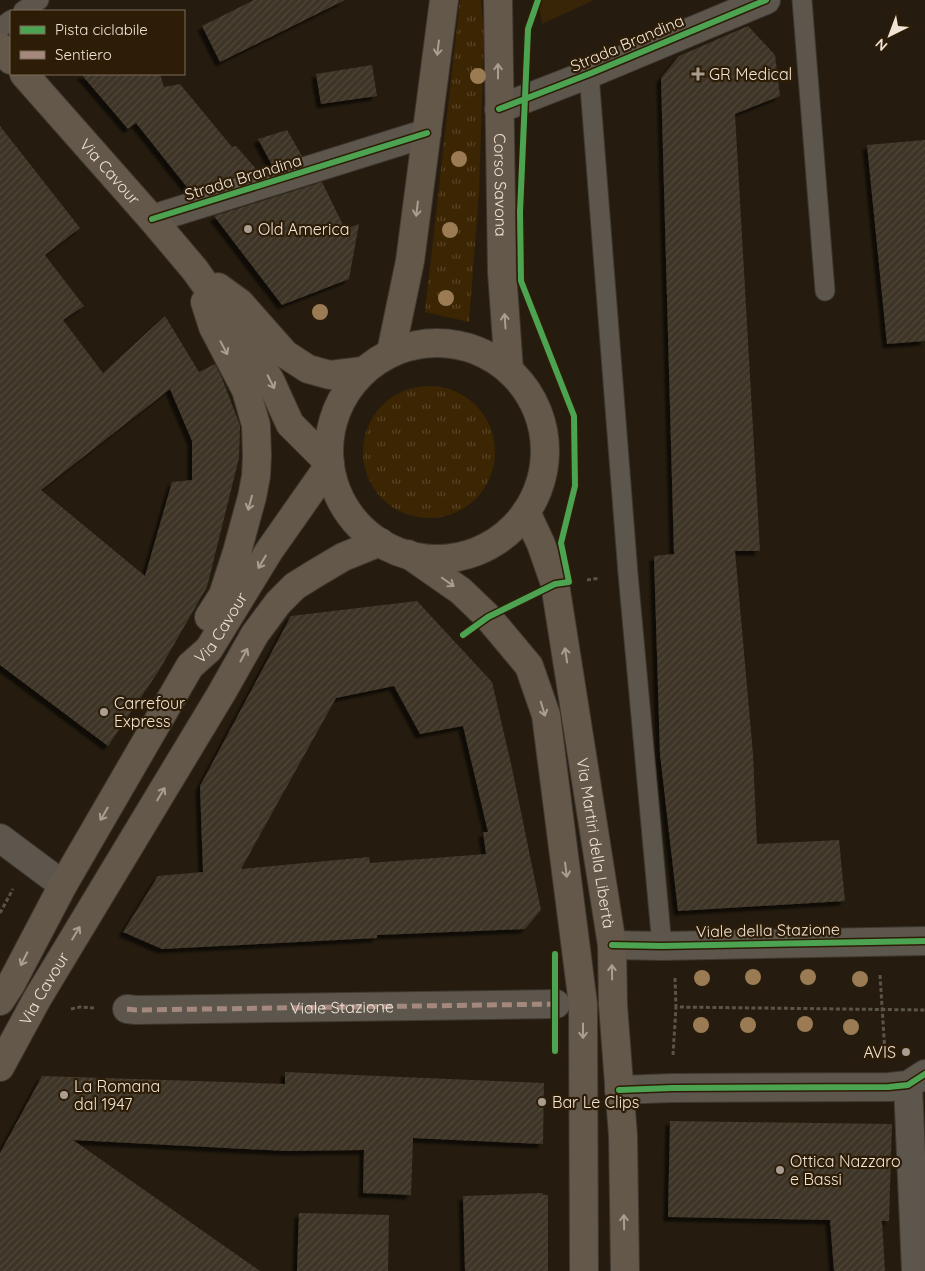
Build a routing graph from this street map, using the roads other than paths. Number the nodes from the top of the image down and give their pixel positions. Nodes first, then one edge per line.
1 (39, 0) edge
2 (444, 0) edge
3 (498, 0) edge
4 (766, 0) edge
5 (802, 0) edge
6 (24, 10) edge
7 (0, 47) edge
8 (10, 59) edge
9 (590, 74) junction
10 (25, 75) edge
11 (499, 109) junction
12 (427, 133) junction
13 (152, 219) junction
14 (194, 270) junction
15 (825, 291) dead end
16 (391, 352) junction
17 (508, 370) junction
18 (363, 371) junction
19 (330, 464) junction
20 (526, 512) junction
21 (380, 542) junction
22 (408, 554) junction
23 (190, 666) junction
24 (0, 838) edge
25 (63, 884) junction
26 (925, 941) edge
27 (612, 945) junction
28 (662, 946) junction
29 (0, 1001) edge
30 (556, 1004) dead end
31 (127, 1009) dead end
32 (0, 1067) edge
33 (916, 1080) edge
34 (620, 1090) junction
35 (584, 1271) edge
36 (625, 1271) edge
37 (916, 1271) edge

1 - 6 lane
2 -> 12 main road
11 -> 3 main road, Corso Savona
4 - 9 street, Strada Brandina
5 - 15 lane
7 - 8 main road
9 - 11 street, Strada Brandina
9 - 28 lane
10 - 13 main road, Via Cavour
17 -> 11 main road, Corso Savona
12 - 13 street, Strada Brandina
12 -> 16 main road
13 - 14 main road, Via Cavour
14 - 18 main road, Via Cavour
14 -> 19 main road, Via Cavour
14 -> 23 main road
16 - 17 main road
16 - 18 main road
17 - 20 main road
18 - 19 main road
19 - 21 main road
19 -> 23 main road, Via Cavour
20 - 22 main road
27 -> 20 main road, Via Martiri della Libertà
21 - 22 main road
32 -> 21 main road, Via Cavour
22 -> 35 main road
23 -> 25 main road, Via Cavour
24 - 25 street
25 -> 29 main road, Via Cavour
26 - 28 street, Viale della Stazione
27 - 28 street, Viale della Stazione
34 -> 27 main road, Via Martiri della Libertà
30 - 31 street, Viale Stazione
33 - 34 street
33 - 37 street
36 -> 34 main road, Via Martiri della Libertà

